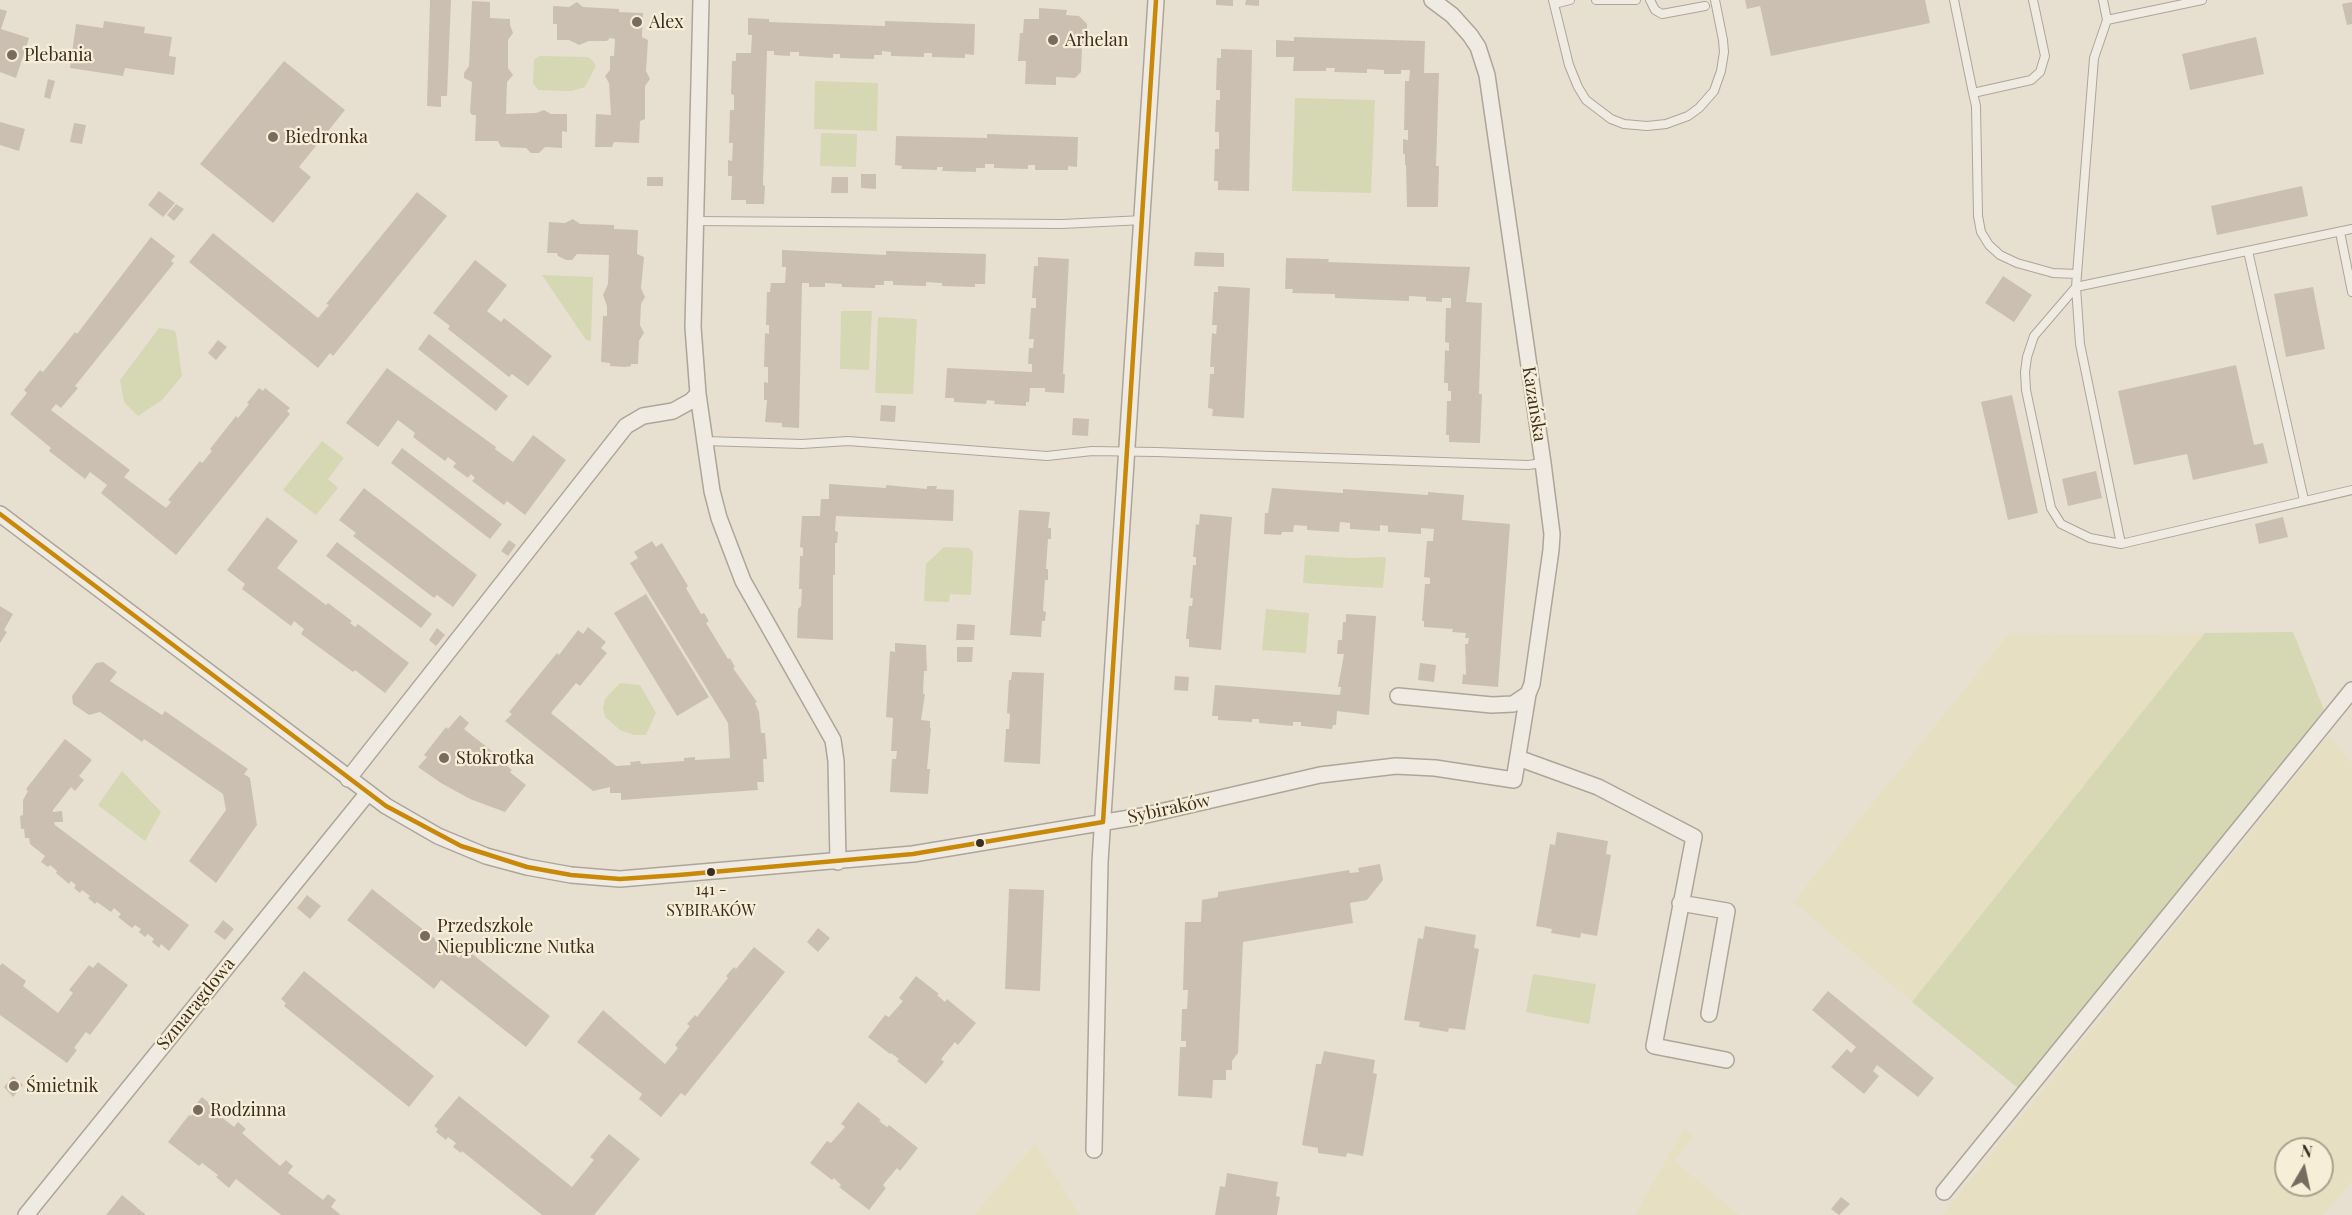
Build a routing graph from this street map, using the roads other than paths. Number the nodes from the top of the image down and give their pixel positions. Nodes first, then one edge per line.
1 (701, 0) edge
2 (1156, 0) edge
3 (1432, 0) edge
4 (1570, 0) edge
5 (1596, 0) edge
6 (1636, 0) edge
7 (1650, 0) edge
8 (1715, 0) edge
9 (1954, 0) edge
10 (2033, 0) edge
11 (2103, 0) edge
12 (2202, 0) edge
13 (1554, 2) edge
14 (1705, 6) dead end
15 (2107, 20) junction
16 (1973, 93) junction
17 (1143, 220) junction
18 (695, 221) junction
19 (2352, 230) edge
20 (2340, 232) junction
21 (2248, 251) junction
22 (2077, 274) junction
23 (2076, 287) junction
24 (2352, 292) edge
25 (698, 394) junction
26 (672, 411) junction
27 (702, 424) junction
28 (704, 441) junction
29 (1128, 451) junction
30 (1543, 463) junction
31 (2352, 490) edge
32 (2304, 500) junction
33 (0, 514) edge
34 (2121, 544) junction
35 (2352, 690) edge
36 (1528, 694) junction
37 (1398, 696) dead end
38 (1518, 758) junction
39 (348, 779) junction
40 (1514, 780) joint
41 (367, 794) junction
42 (1103, 822) junction
43 (838, 862) junction
44 (1680, 903) junction
45 (1709, 1014) dead end
46 (1726, 1060) dead end
47 (1094, 1150) dead end
48 (1944, 1192) dead end
49 (26, 1215) edge

1 - 18 street
2 - 17 street
3 - 30 street, Kazańska
4 - 13 lane
5 - 6 lane
7 - 14 lane
8 - 13 lane
9 - 16 lane
10 - 16 lane
11 - 15 lane
12 - 15 lane
15 - 22 lane
16 - 22 lane
17 - 18 lane
17 - 29 street
18 - 25 street
19 - 20 lane
20 - 21 lane
20 - 24 lane
21 - 23 lane
21 - 32 lane
22 - 23 lane
23 - 34 lane
23 - 34 lane
25 - 26 street
25 - 27 street
26 - 27 street
26 - 39 street
27 - 28 street
28 - 29 lane
28 - 43 street
29 - 30 lane
29 - 42 street
30 - 36 street, Kazańska
31 - 32 lane
32 - 34 lane
33 - 39 street, Sybiraków
35 - 48 street
36 - 37 street
36 - 38 street, Kazańska
38 - 40 street, Kazańska
38 - 44 street
39 - 41 street, Sybiraków
40 - 42 street, Sybiraków
41 - 43 street, Sybiraków
41 - 49 street, Szmaragdowa
42 - 43 street, Sybiraków
42 - 47 street
44 - 45 street
44 - 46 street

